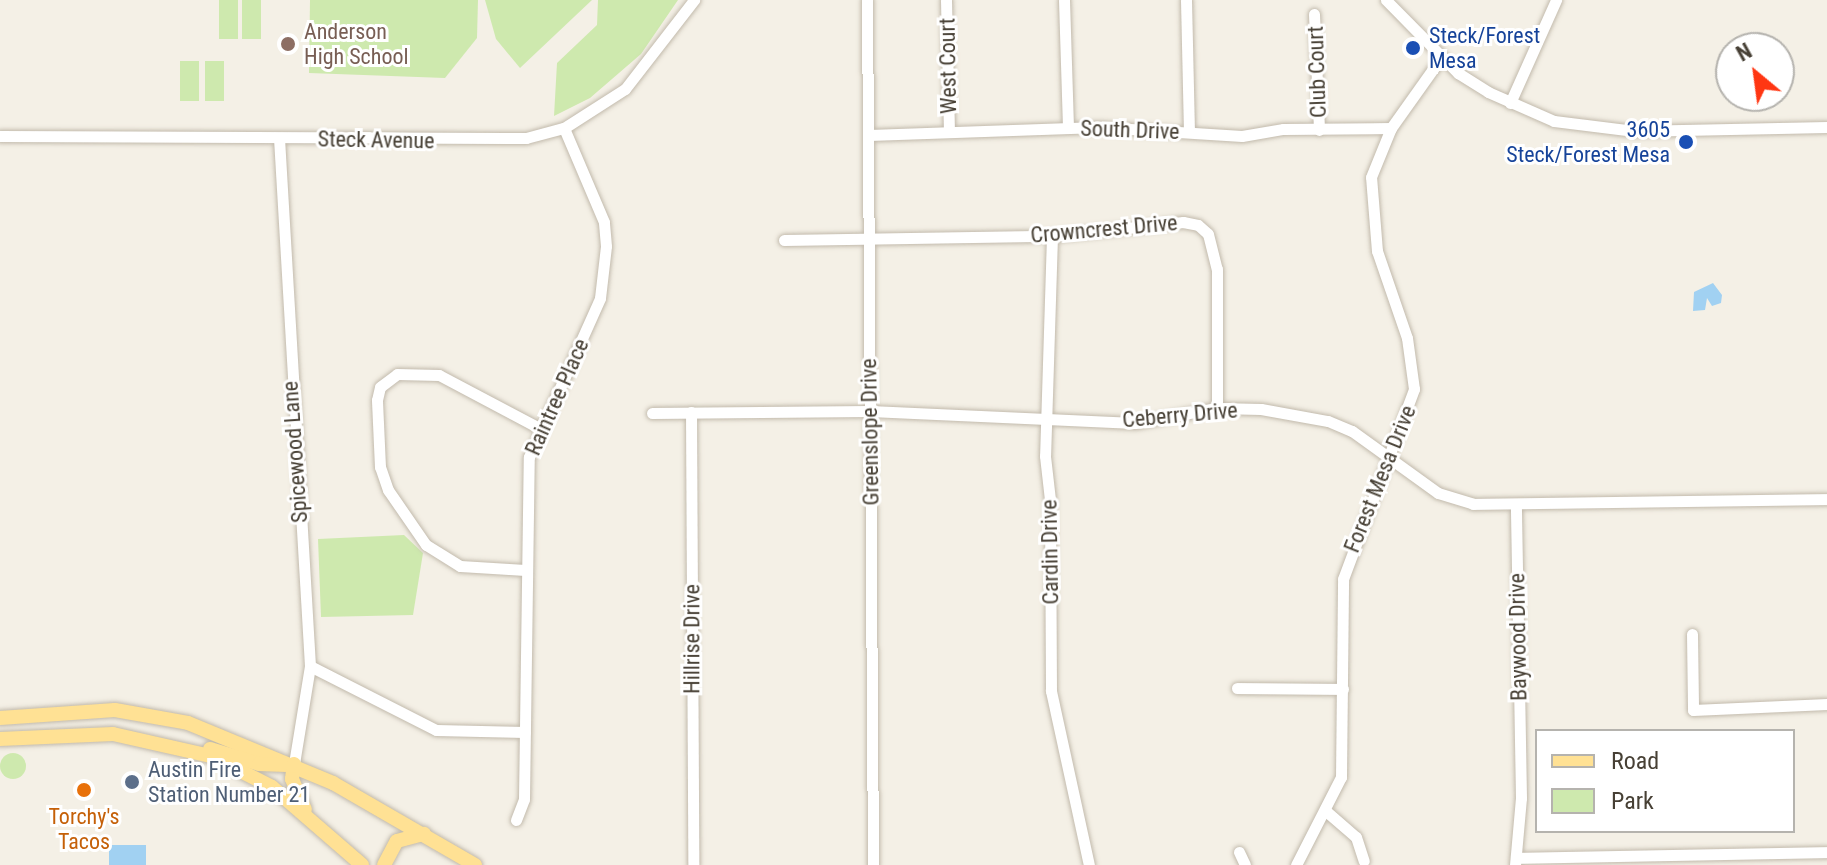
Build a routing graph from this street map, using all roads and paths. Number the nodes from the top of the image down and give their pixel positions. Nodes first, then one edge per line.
1 (694, 0) edge
2 (867, 0) edge
3 (946, 0) edge
4 (1064, 0) edge
5 (1186, 0) edge
6 (1386, 0) edge
7 (1556, 0) edge
8 (1314, 14) dead end
9 (1440, 59) junction
10 (1510, 103) junction
11 (1827, 127) edge
12 (564, 128) junction
13 (1068, 128) junction
14 (1391, 128) junction
15 (1319, 130) junction
16 (949, 132) junction
17 (1189, 132) junction
18 (869, 135) junction
19 (0, 136) edge
20 (279, 138) junction
21 (1052, 236) junction
22 (867, 239) junction
23 (784, 240) dead end
24 (1217, 408) junction
25 (870, 411) junction
26 (691, 412) junction
27 (652, 413) dead end
28 (1047, 415) junction
29 (539, 428) junction
30 (1391, 459) junction
31 (1827, 499) edge
32 (1516, 505) junction
33 (525, 570) junction
34 (1692, 634) dead end
35 (310, 666) junction
36 (1237, 688) dead end
37 (1343, 689) junction
38 (1827, 704) edge
39 (0, 718) edge
40 (525, 732) junction
41 (0, 739) edge
42 (182, 747) junction
43 (294, 764) junction
44 (272, 787) junction
45 (1327, 812) junction
46 (308, 814) junction
47 (516, 820) dead end
48 (424, 834) junction
49 (1239, 852) dead end
50 (1827, 852) edge
51 (1647, 860) edge
52 (1364, 861) dead end
53 (1515, 861) edge
54 (362, 865) edge
55 (384, 865) edge
56 (475, 865) edge
57 (693, 865) edge
58 (873, 865) edge
59 (1089, 865) edge
60 (1245, 865) edge
61 (1296, 865) edge

1 - 12 street, Steck Avenue
2 - 18 street, Greenslope Drive
3 - 16 street, West Court
4 - 13 street
5 - 17 street
6 - 9 street
7 - 10 street
8 - 15 street, Club Court
9 - 10 street
9 - 14 street, Forest Mesa Drive
10 - 11 street
12 - 20 street, Steck Avenue
12 - 29 street, Raintree Place
13 - 16 street, South Drive
13 - 17 street, South Drive
14 - 15 street, South Drive
14 - 30 street, Forest Mesa Drive
15 - 17 street, South Drive
16 - 18 street, South Drive
18 - 22 street, Greenslope Drive
19 - 20 street, Steck Avenue
20 - 35 street, Spicewood Lane
21 - 22 street, Crowncrest Drive
21 - 24 street, Crowncrest Drive
21 - 28 street, Cardin Drive
22 - 23 street, Crowncrest Drive
22 - 25 street, Greenslope Drive
24 - 28 street, Ceberry Drive
24 - 30 street, Ceberry Drive
25 - 26 street, Ceberry Drive
25 - 28 street, Ceberry Drive
25 - 58 street, Greenslope Drive
26 - 27 street, Ceberry Drive
26 - 57 street, Hillrise Drive
28 - 59 street, Cardin Drive
29 - 33 street, Raintree Place
29 - 33 street
30 - 32 street, Ceberry Drive
30 - 37 street, Forest Mesa Drive
31 - 32 street, Ceberry Drive
32 - 53 street, Baywood Drive
33 - 40 street, Raintree Place
34 - 38 street
35 - 40 street
35 - 43 street, Spicewood Lane
36 - 37 street
37 - 45 street, Forest Mesa Drive
39 - 43 main road
40 - 47 street, Raintree Place
41 - 42 main road
42 - 43 main road
42 - 44 main road
43 - 44 main road
43 - 46 main road
43 - 48 main road
44 - 46 main road
45 - 52 street
45 - 61 street, Forest Mesa Drive
46 - 54 main road
48 - 55 main road
48 - 56 main road
49 - 60 street
50 - 51 street
51 - 53 street

